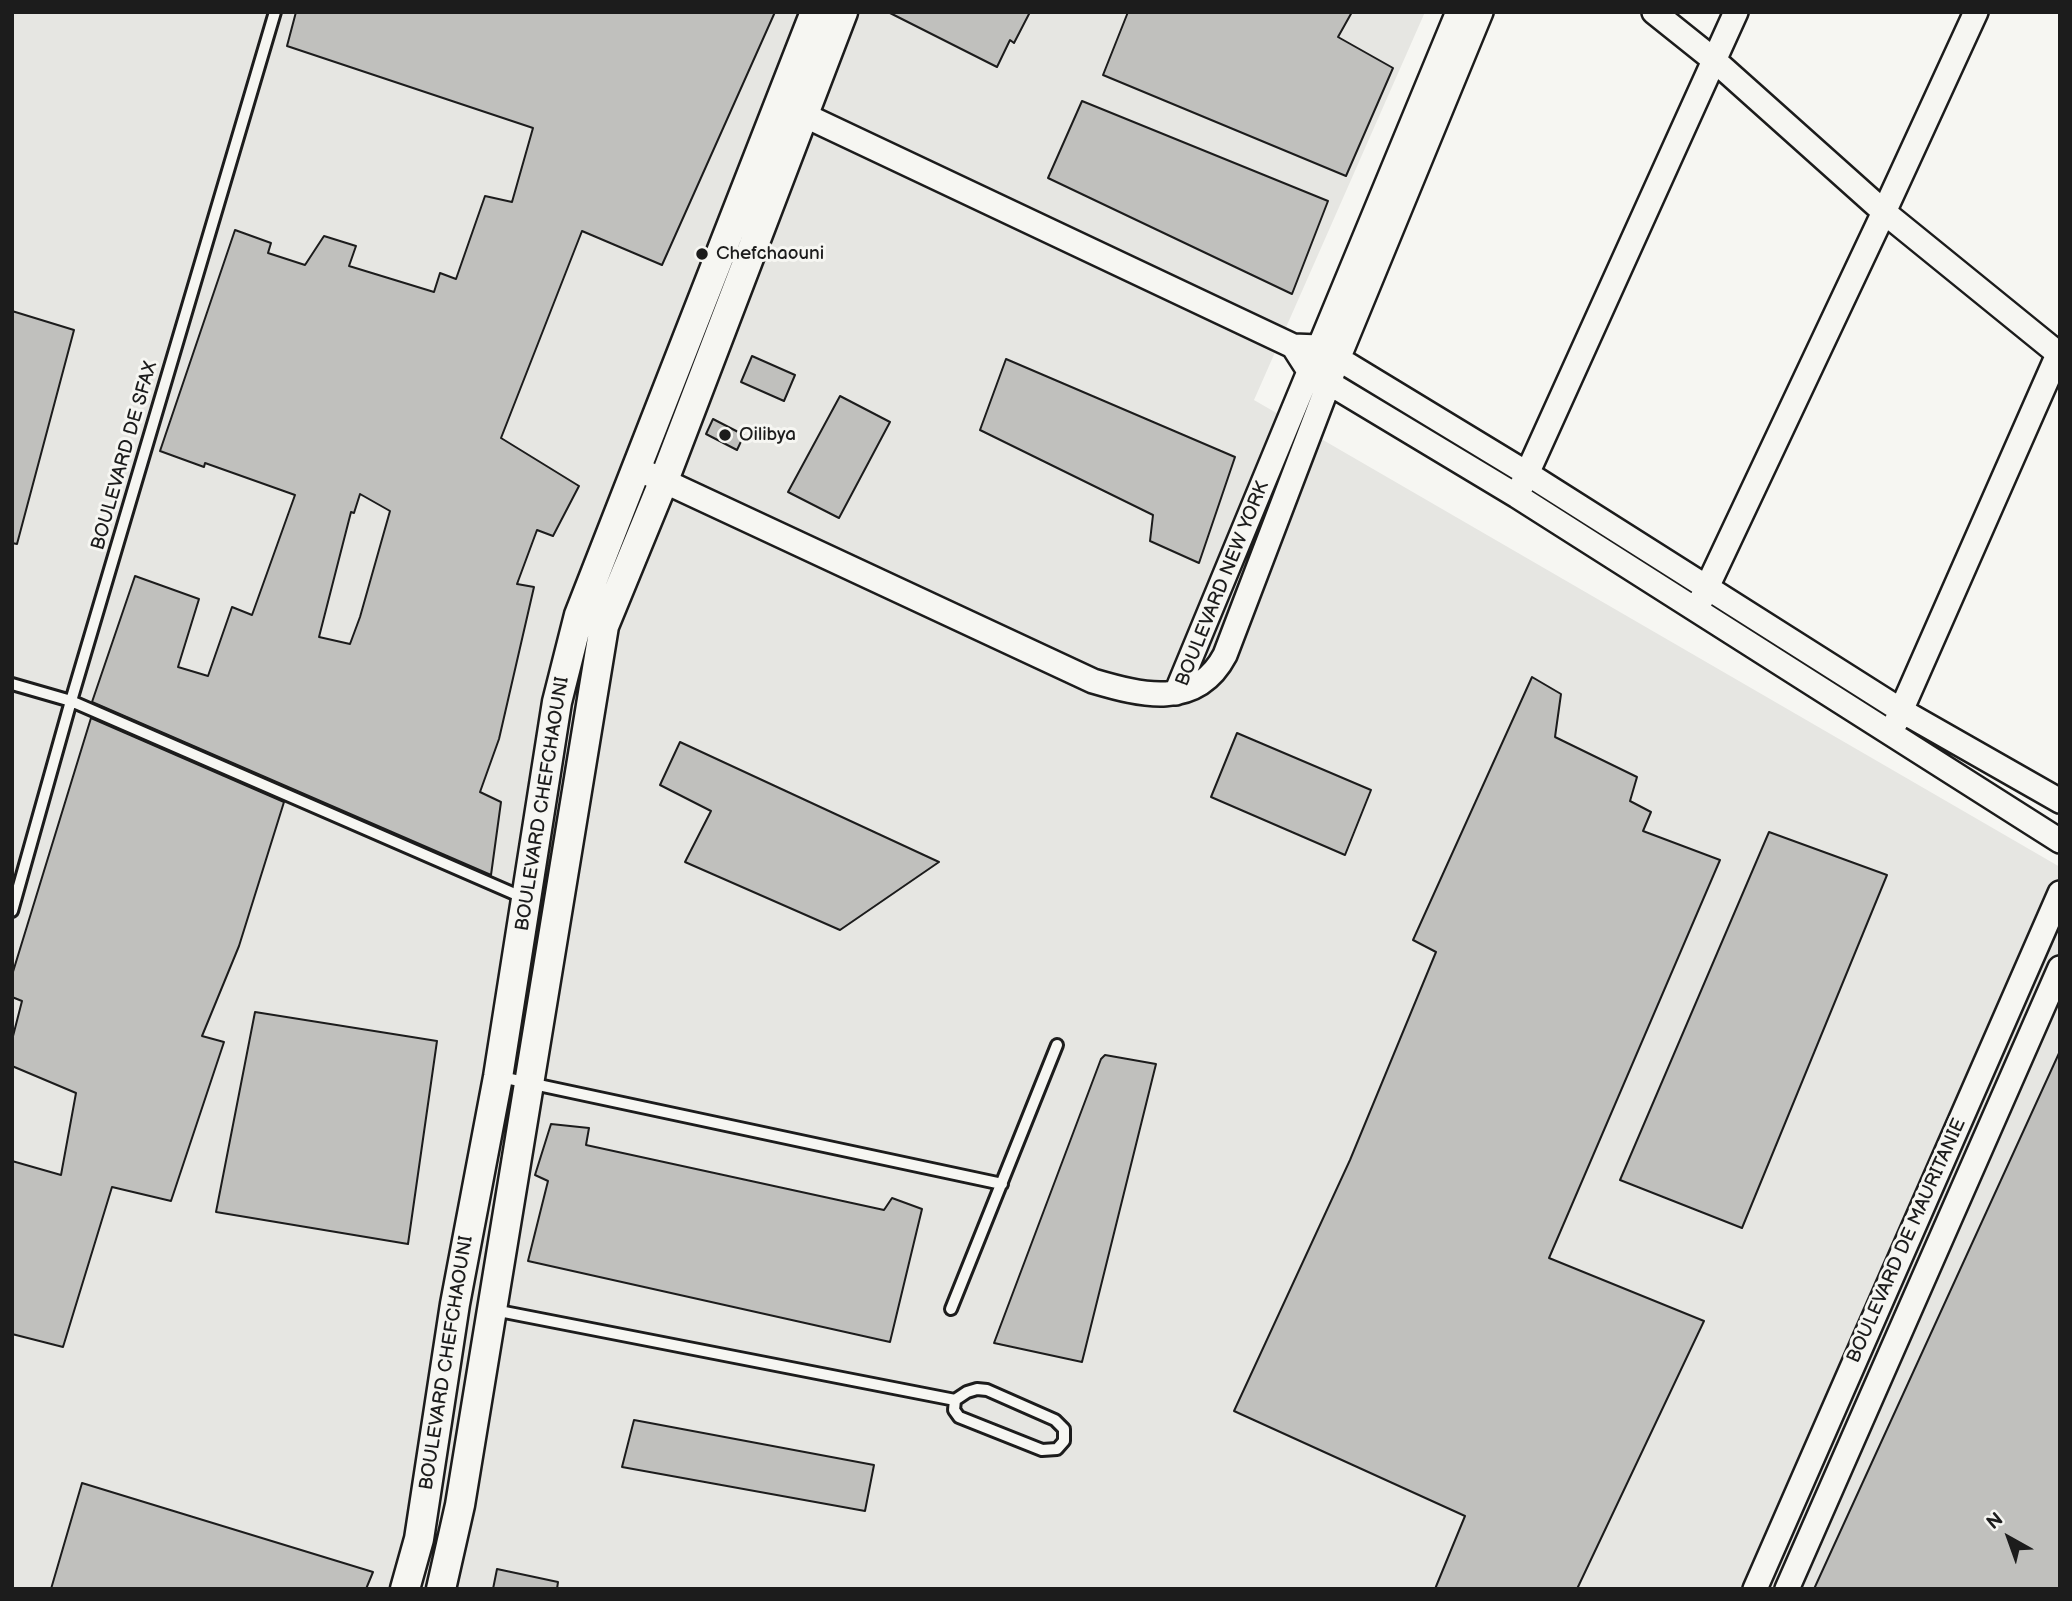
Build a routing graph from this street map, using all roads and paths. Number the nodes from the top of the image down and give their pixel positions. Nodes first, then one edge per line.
1 (275, 12) edge
2 (814, 12) edge
3 (843, 12) edge
4 (1458, 12) edge
5 (1481, 12) edge
6 (1654, 12) edge
7 (1736, 12) edge
8 (1976, 12) edge
9 (1714, 60) junction
10 (804, 115) junction
11 (1884, 212) junction
12 (1293, 346) junction
13 (1328, 353) junction
14 (2059, 353) edge
15 (1309, 371) junction
16 (1329, 382) junction
17 (636, 468) junction
18 (1528, 474) junction
19 (664, 480) junction
20 (1517, 496) junction
21 (1707, 587) junction
22 (1697, 609) junction
23 (12, 684) edge
24 (1176, 693) junction
25 (71, 701) junction
26 (1902, 711) junction
27 (1889, 734) junction
28 (2060, 801) edge
29 (2060, 841) edge
30 (2060, 893) edge
31 (527, 900) junction
32 (12, 911) edge
33 (2060, 968) edge
34 (1057, 1045) dead end
35 (498, 1077) junction
36 (530, 1082) junction
37 (1002, 1184) junction
38 (951, 1309) dead end
39 (491, 1310) junction
40 (955, 1400) junction
41 (405, 1589) edge
42 (441, 1589) edge
43 (1755, 1589) edge
44 (1787, 1589) edge

1 - 25 lane, BOULEVARD DE SFAX
2 - 17 street, BOULEVARD CHEFCHAOUNI
3 - 10 street, BOULEVARD CHEFCHAOUNI
4 - 13 street, BOULEVARD NEW YORK
5 - 13 street, BOULEVARD NEW YORK
6 - 9 street
7 - 9 street
8 - 11 street
9 - 11 street
9 - 18 street
10 - 12 street
10 - 19 street, BOULEVARD CHEFCHAOUNI
11 - 14 street
11 - 21 street
12 - 13 street
12 - 15 street
13 - 15 street, BOULEVARD NEW YORK
13 - 16 street, BOULEVARD NEW YORK
13 - 18 street
14 - 26 street
15 - 16 street
15 - 24 street, BOULEVARD NEW YORK
16 - 20 street
16 - 24 street, BOULEVARD NEW YORK
17 - 19 street
17 - 31 street, BOULEVARD CHEFCHAOUNI
18 - 20 street
18 - 21 street
19 - 24 street
19 - 36 street, BOULEVARD CHEFCHAOUNI
20 - 22 street
21 - 22 street
21 - 26 street
22 - 27 street
23 - 25 lane
25 - 31 lane
25 - 32 lane, BOULEVARD DE SFAX
26 - 27 street
26 - 28 street
27 - 29 street
30 - 43 street, BOULEVARD DE MAURITANIE
31 - 35 street, BOULEVARD CHEFCHAOUNI
33 - 44 street, BOULEVARD DE MAURITANIE
34 - 37 lane
35 - 36 lane
35 - 41 street, BOULEVARD CHEFCHAOUNI
36 - 37 lane
36 - 39 street, BOULEVARD CHEFCHAOUNI
37 - 38 lane
39 - 40 lane
39 - 42 street, BOULEVARD CHEFCHAOUNI
40 - 40 lane

